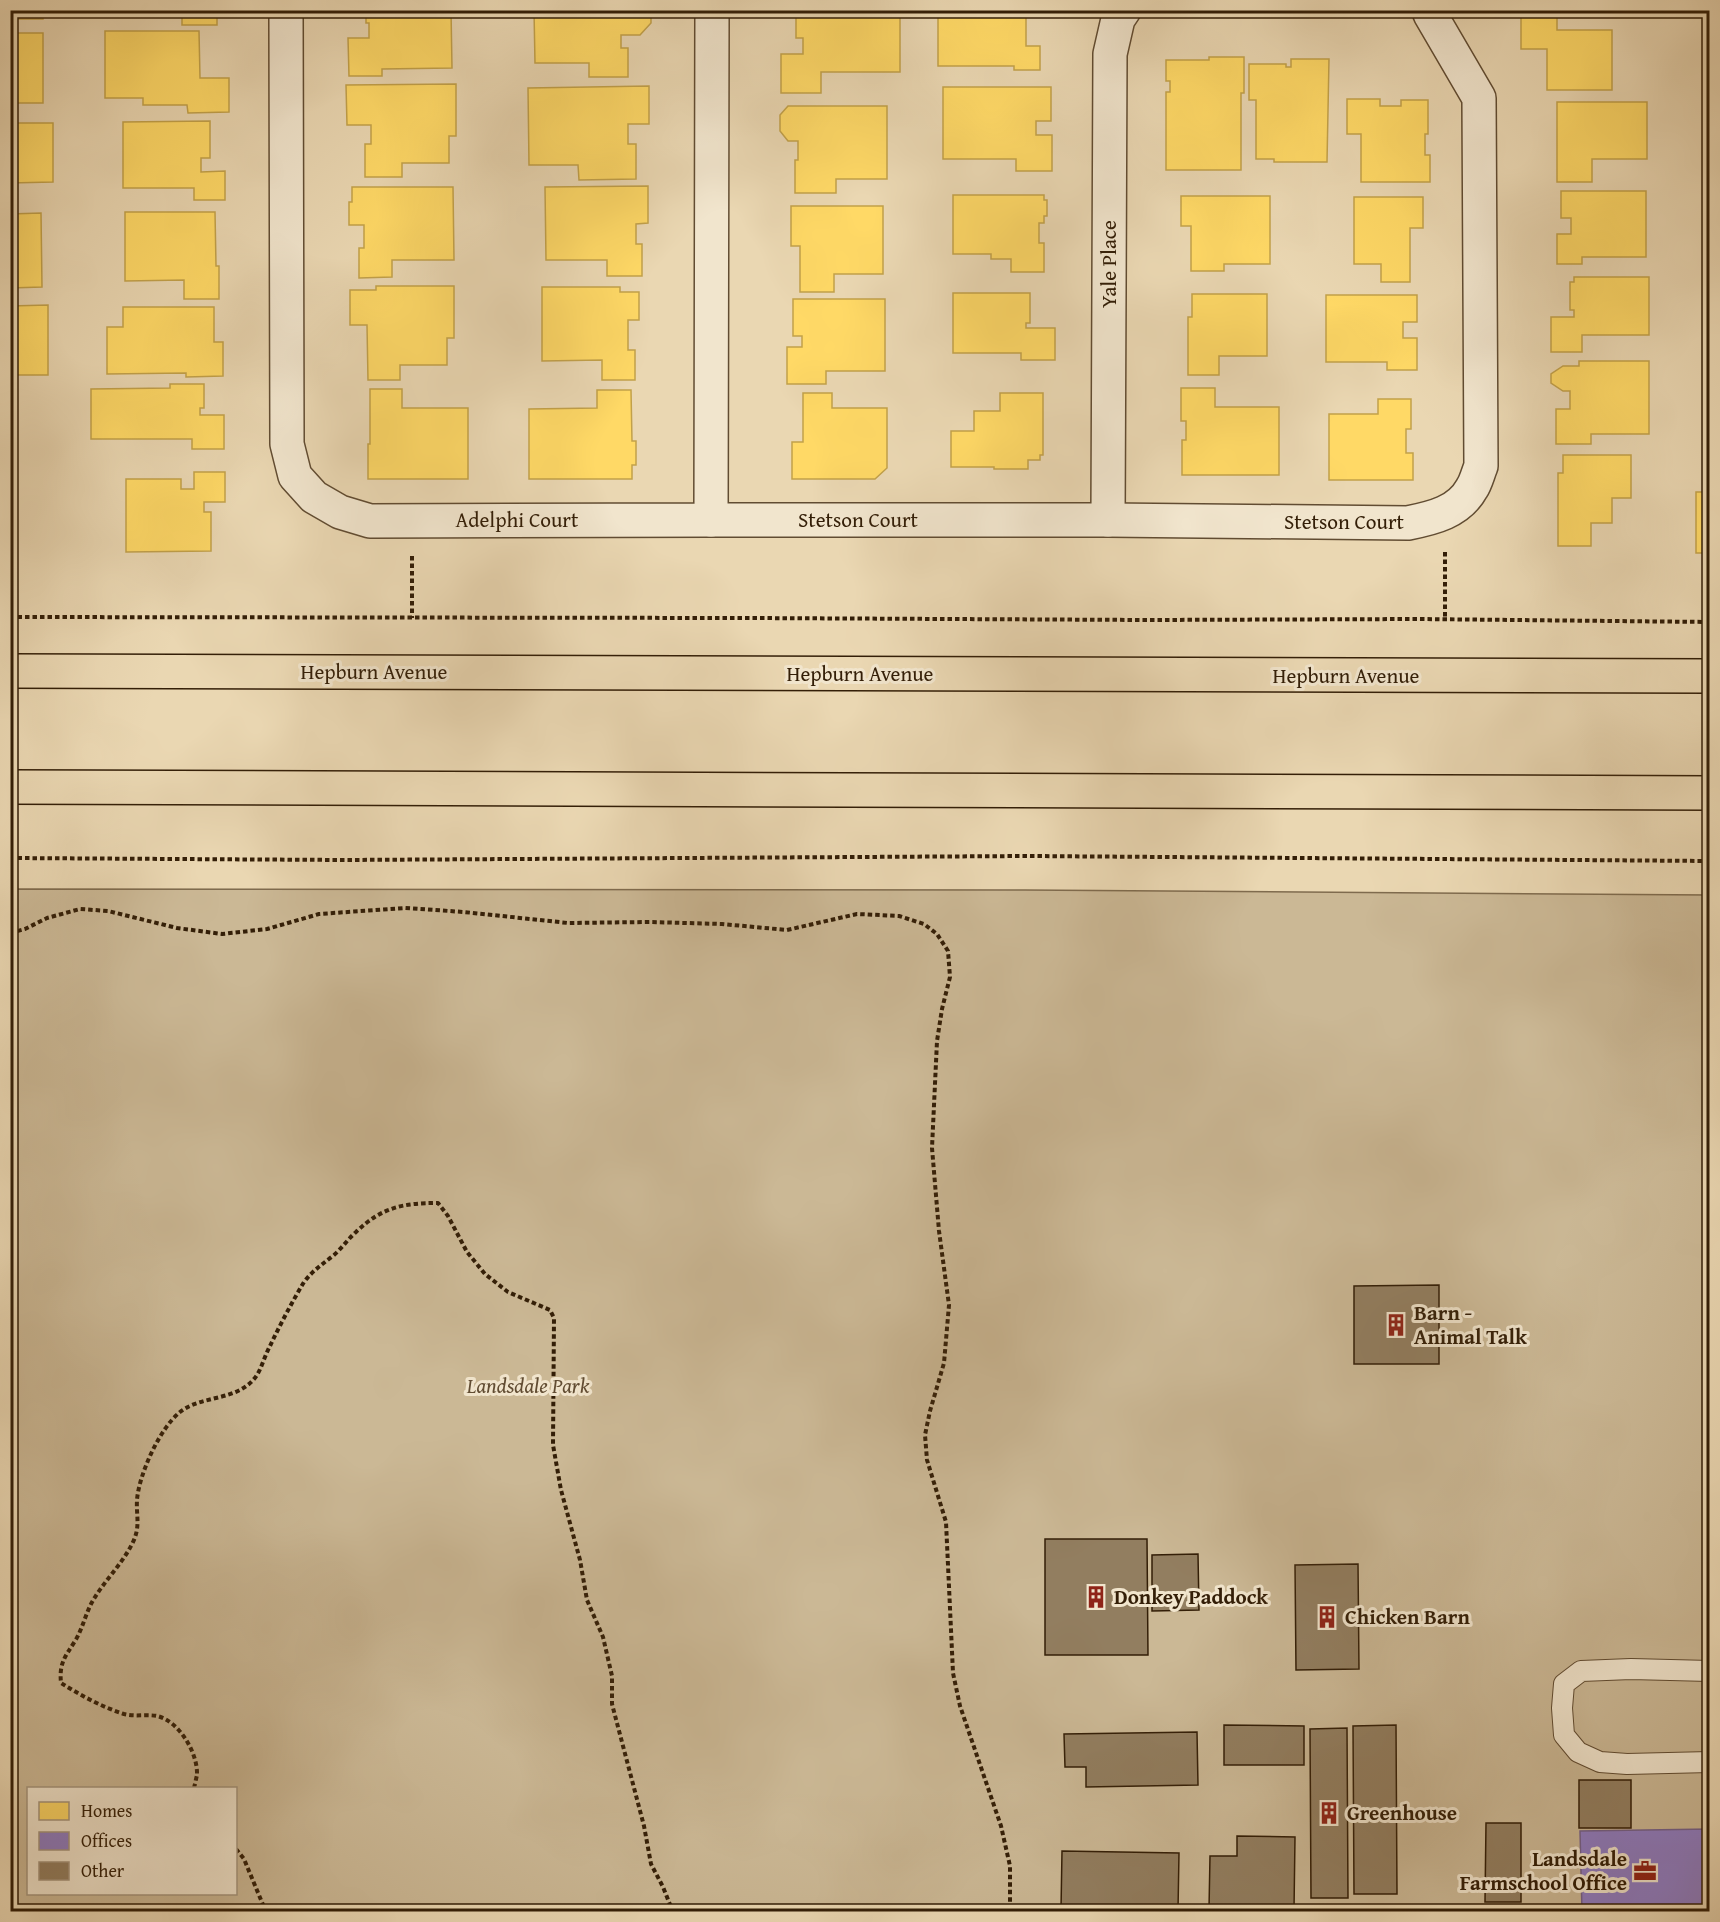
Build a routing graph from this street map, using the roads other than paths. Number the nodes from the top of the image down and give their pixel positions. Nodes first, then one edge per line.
1 (286, 10) edge
2 (712, 10) edge
3 (1124, 10) edge
4 (1430, 10) edge
5 (711, 520) junction
6 (1108, 520) junction
7 (10, 671) edge
8 (1611, 676) junction
9 (1710, 676) edge
10 (1710, 690) edge
11 (10, 787) edge
12 (1710, 793) edge
13 (1710, 1671) edge
14 (1710, 1762) edge

1 - 5 street, Adelphi Court
2 - 5 street
3 - 6 street, Yale Place
4 - 6 street, Stetson Court
5 - 6 street, Stetson Court
7 - 8 main road, Hepburn Avenue
8 - 9 main road, Hepburn Avenue
8 - 10 main road
11 - 12 main road
13 - 14 lane

